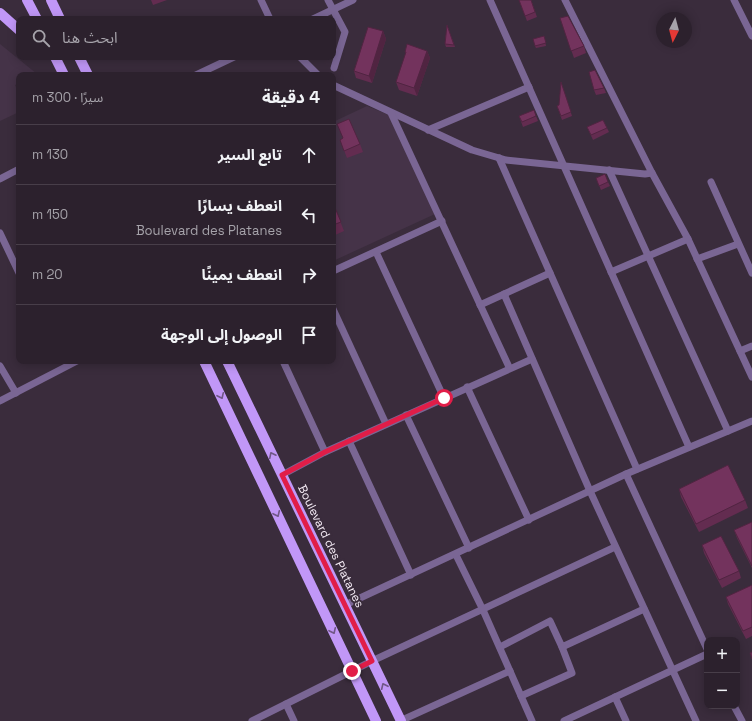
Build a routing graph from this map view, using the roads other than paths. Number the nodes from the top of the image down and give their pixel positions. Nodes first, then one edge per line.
1 (27, 0) edge
2 (51, 0) edge
3 (261, 0) edge
4 (328, 0) edge
5 (353, 0) edge
6 (490, 0) edge
7 (565, 0) edge
8 (734, 0) edge
9 (333, 9) junction
10 (0, 13) edge
11 (35, 16) edge
12 (59, 16) edge
13 (269, 16) edge
14 (319, 16) edge
15 (16, 27) edge
16 (752, 36) edge
17 (80, 60) edge
18 (228, 60) edge
19 (303, 60) edge
20 (57, 61) edge
21 (334, 68) dead end
22 (62, 72) edge
23 (86, 72) edge
24 (202, 72) edge
25 (315, 72) edge
26 (336, 86) edge
27 (529, 87) junction
28 (391, 113) junction
29 (428, 130) junction
30 (499, 158) junction
31 (564, 166) junction
32 (609, 170) junction
33 (16, 171) edge
34 (652, 173) junction
35 (0, 179) edge
36 (711, 182) dead end
37 (442, 221) junction
38 (0, 233) edge
39 (688, 239) junction
40 (738, 244) junction
41 (376, 252) junction
42 (648, 256) junction
43 (697, 259) junction
44 (16, 267) edge
45 (336, 270) edge
46 (611, 272) junction
47 (550, 273) junction
48 (752, 273) edge
49 (504, 294) junction
50 (480, 305) junction
51 (336, 316) edge
52 (752, 346) edge
53 (740, 351) junction
54 (532, 359) junction
55 (63, 364) edge
56 (205, 364) edge
57 (227, 364) edge
58 (284, 364) edge
59 (0, 366) edge
60 (509, 367) junction
61 (752, 377) edge
62 (467, 387) junction
63 (16, 393) junction
64 (444, 398) junction
65 (0, 401) edge
66 (406, 415) junction
67 (752, 421) edge
68 (386, 424) junction
69 (728, 431) junction
70 (348, 441) junction
71 (689, 447) junction
72 (325, 452) junction
73 (637, 469) junction
74 (626, 474) junction
75 (282, 475) junction
76 (590, 491) junction
77 (529, 520) junction
78 (615, 547) junction
79 (468, 548) junction
80 (456, 554) junction
81 (411, 576) junction
82 (345, 605) junction
83 (644, 609) junction
84 (483, 610) junction
85 (704, 643) edge
86 (500, 647) junction
87 (562, 647) junction
88 (704, 655) edge
89 (372, 661) junction
90 (672, 670) junction
91 (352, 671) junction
92 (510, 671) junction
93 (521, 696) junction
94 (615, 697) junction
95 (286, 704) junction
96 (736, 709) edge
97 (252, 721) edge
98 (294, 721) edge
99 (376, 721) edge
100 (401, 721) edge
101 (532, 721) edge
102 (564, 721) edge
103 (626, 721) edge
104 (696, 721) edge
105 (742, 721) edge

1 - 11 main road
2 - 12 main road
3 - 13 street
4 - 9 street
5 - 9 street
6 - 27 street
7 - 34 street
8 - 16 street
9 - 14 street
9 - 21 street
10 - 15 main road
17 - 23 main road
18 - 24 street
19 - 25 street
20 - 22 main road
26 - 28 street
27 - 29 street
27 - 31 street
28 - 29 street
28 - 37 street
29 - 30 street
30 - 31 street
30 - 47 street
31 - 32 street
31 - 46 street
32 - 34 street
32 - 42 street
33 - 35 street
34 - 39 street
36 - 40 street
37 - 41 street
37 - 50 street
38 - 44 street
39 - 42 street
39 - 43 street
40 - 43 street
40 - 48 street
41 - 45 street
41 - 64 street
42 - 46 street
42 - 69 street
43 - 53 street
46 - 71 street
47 - 49 street
47 - 73 street
49 - 50 street
49 - 54 street
50 - 60 street
51 - 68 street
52 - 53 street
53 - 61 street
54 - 60 street
54 - 76 street
55 - 63 street
56 -> 91 main road
75 -> 57 main road, Boulevard des Platanes
58 - 72 street
59 - 63 street
60 - 62 street
62 - 64 street
62 - 77 street
63 - 65 street
64 - 66 street
66 - 68 street
66 - 79 street
67 - 69 street
68 - 70 street
69 - 71 street
70 - 72 street
70 - 81 street
71 - 73 street
72 - 75 street
73 - 74 street
74 - 76 street
74 - 85 street
75 - 82 main road, Boulevard des Platanes
76 - 77 street
76 - 78 street
77 - 79 street
78 - 83 street
78 - 84 street
79 - 80 street
80 - 81 street
80 - 84 street
81 - 82 street
82 - 89 main road, Boulevard des Platanes
83 - 87 street
83 - 90 street
84 - 86 street
84 - 89 street
86 - 87 street
86 - 92 street
87 - 93 street
88 - 90 street
89 - 91 street
100 -> 89 main road, Boulevard des Platanes
90 - 94 street
90 - 104 street
91 - 95 street
91 - 99 main road
92 - 93 street
92 - 100 street
93 - 101 street
94 - 102 street
94 - 103 street
95 - 97 street
95 - 98 street
96 - 105 street

